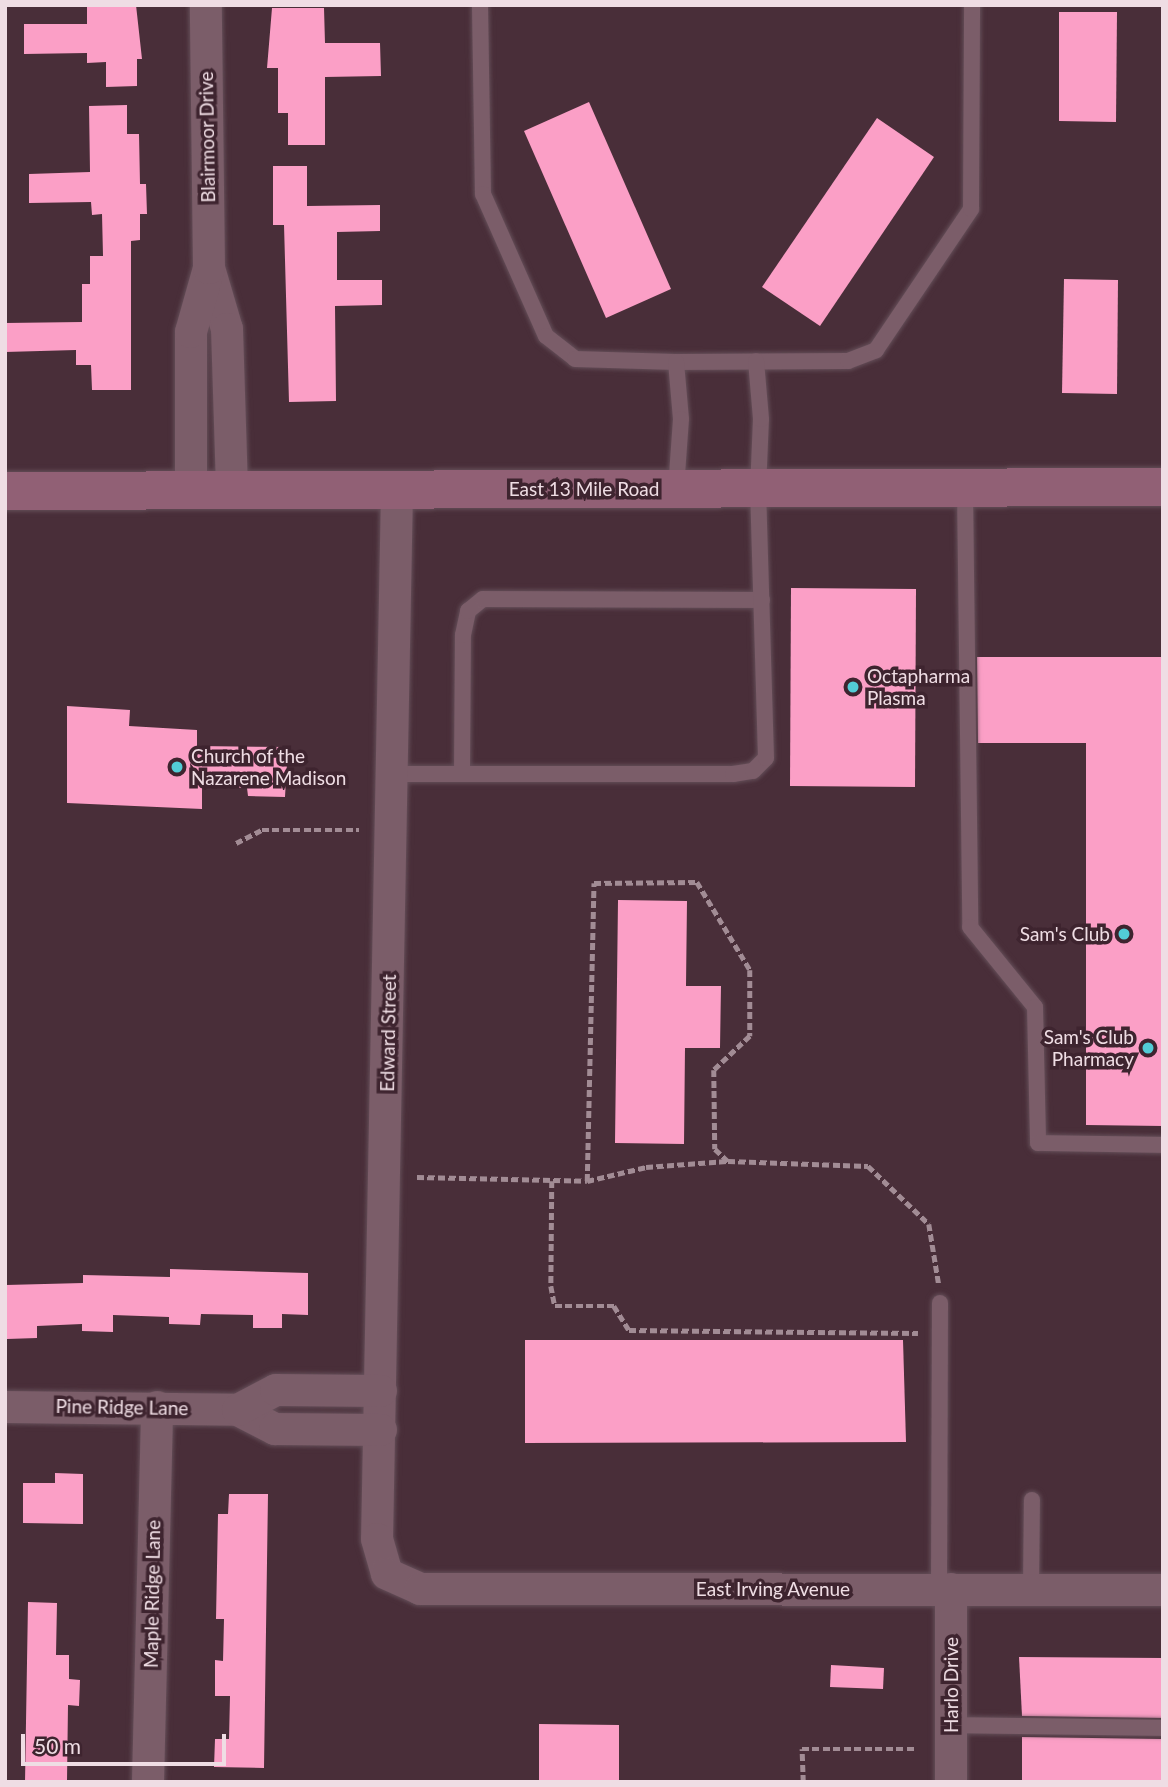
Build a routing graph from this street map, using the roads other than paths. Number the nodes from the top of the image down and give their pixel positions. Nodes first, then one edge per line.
1 (206, 5) edge
2 (480, 5) edge
3 (972, 5) edge
4 (209, 268) junction
5 (756, 361) junction
6 (676, 362) junction
7 (1163, 487) edge
8 (677, 489) junction
9 (965, 489) junction
10 (191, 490) junction
11 (232, 490) junction
12 (397, 490) junction
13 (758, 490) junction
14 (5, 491) edge
15 (762, 600) junction
16 (462, 771) junction
17 (393, 774) junction
18 (1163, 1145) edge
19 (940, 1303) road end
20 (381, 1391) junction
21 (5, 1407) edge
22 (158, 1407) junction
23 (238, 1409) junction
24 (381, 1430) junction
25 (1032, 1500) dead end
26 (387, 1574) joint
27 (945, 1589) junction
28 (1031, 1590) junction
29 (1163, 1590) edge
30 (951, 1725) junction
31 (1163, 1728) edge
32 (148, 1782) edge
33 (951, 1782) edge

1 - 4 street, Blairmoor Drive
2 - 6 lane
3 - 5 lane
4 - 10 street, Blairmoor Drive
4 - 11 street, Blairmoor Drive
5 - 6 lane
5 - 13 lane
6 - 8 lane
7 - 9 main road, East 13 Mile Road
8 - 12 main road, East 13 Mile Road
8 - 13 main road, East 13 Mile Road
9 - 13 main road, East 13 Mile Road
9 - 18 lane
10 - 11 main road, East 13 Mile Road
10 - 14 main road, East 13 Mile Road
11 - 12 main road, East 13 Mile Road
12 - 17 street, Edward Street
13 - 15 lane
15 - 16 lane
15 - 16 lane
16 - 17 lane
17 - 20 street, Edward Street
19 - 27 lane
20 - 23 street, Pine Ridge Lane
20 - 24 street, Edward Street
21 - 22 street, Pine Ridge Lane
22 - 23 street, Pine Ridge Lane
22 - 32 street, Maple Ridge Lane
23 - 24 street, Pine Ridge Lane
24 - 26 street, Edward Street
25 - 28 lane
26 - 27 street, East Irving Avenue
27 - 28 street, East Irving Avenue
27 - 30 street, Harlo Drive
28 - 29 street, East Irving Avenue
30 - 31 lane
30 - 33 street, Harlo Drive

